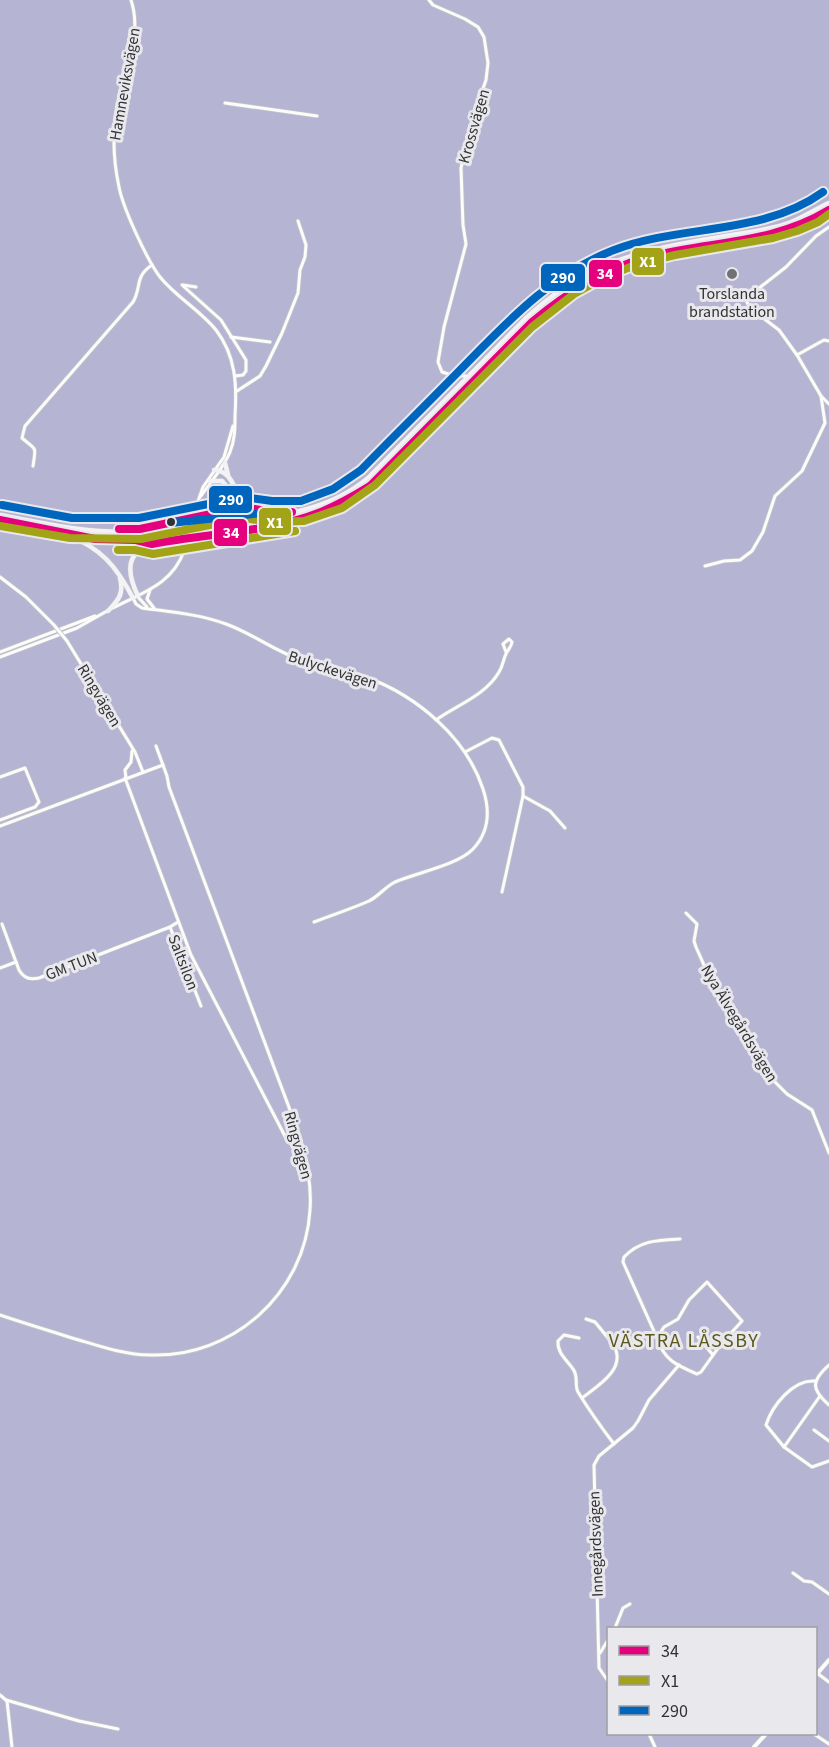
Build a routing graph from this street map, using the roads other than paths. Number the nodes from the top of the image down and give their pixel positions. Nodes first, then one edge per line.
1 (131, 0) edge
2 (429, 0) edge
3 (225, 103) dead end
4 (317, 116) dead end
5 (828, 203) edge
6 (829, 210) edge
7 (298, 221) dead end
8 (829, 226) edge
9 (152, 265) junction
10 (196, 287) dead end
11 (231, 337) junction
12 (829, 341) edge
13 (270, 342) dead end
14 (797, 354) junction
15 (235, 376) junction
16 (455, 376) junction
17 (470, 376) junction
18 (458, 387) junction
19 (237, 391) junction
20 (821, 396) junction
21 (829, 404) edge
22 (33, 466) dead end
23 (219, 467) junction
24 (228, 475) junction
25 (210, 481) junction
26 (224, 482) junction
27 (200, 496) junction
28 (303, 511) junction
29 (0, 514) edge
30 (313, 515) junction
31 (0, 520) edge
32 (71, 528) junction
33 (47, 529) junction
34 (705, 566) dead end
35 (119, 573) junction
36 (0, 577) edge
37 (151, 589) junction
38 (135, 597) junction
39 (153, 608) junction
40 (108, 610) junction
41 (506, 652) dead end
42 (0, 655) edge
43 (436, 720) junction
44 (156, 746) dead end
45 (132, 749) junction
46 (465, 752) junction
47 (163, 765) junction
48 (141, 773) junction
49 (0, 777) edge
50 (126, 778) junction
51 (523, 796) junction
52 (0, 820) edge
53 (0, 826) edge
54 (565, 828) dead end
55 (502, 892) dead end
56 (686, 913) dead end
57 (178, 922) junction
58 (314, 922) dead end
59 (2, 924) dead end
60 (170, 927) junction
61 (16, 963) junction
62 (0, 968) edge
63 (201, 1006) dead end
64 (288, 1142) dead end
65 (829, 1153) edge
66 (680, 1239) dead end
67 (0, 1315) edge
68 (586, 1319) dead end
69 (579, 1338) dead end
70 (657, 1338) junction
71 (698, 1338) dead end
72 (713, 1354) junction
73 (679, 1365) junction
74 (829, 1365) edge
75 (815, 1381) junction
76 (820, 1396) junction
77 (582, 1398) junction
78 (829, 1405) edge
79 (814, 1430) dead end
80 (829, 1441) edge
81 (614, 1444) junction
82 (784, 1448) junction
83 (829, 1461) edge
84 (793, 1573) dead end
85 (829, 1594) edge
86 (630, 1604) dead end
87 (616, 1627) edge
88 (607, 1643) edge
89 (599, 1654) junction
90 (829, 1660) edge
91 (817, 1673) edge
92 (607, 1679) edge
93 (0, 1695) edge
94 (6, 1700) junction
95 (118, 1729) dead end
96 (765, 1735) edge
97 (816, 1735) edge
98 (829, 1744) edge
99 (12, 1747) edge
100 (754, 1747) edge

1 - 9 street, Hamneviksvägen
2 - 16 street, Krossvägen
3 - 4 street
5 - 17 main road
6 - 30 main road
7 - 19 street
8 - 14 street
9 - 15 street, Hamneviksvägen
9 - 22 street
10 - 11 street
11 - 13 street
11 - 15 street
12 - 14 street
14 - 20 street
15 - 19 street, Hamneviksvägen
16 - 17 street
16 - 18 street, Krossvägen
17 - 18 main road
18 - 28 main road
19 - 23 street, Hamneviksvägen
20 - 21 street
20 - 34 street
23 - 24 main road
23 - 24 main road
23 - 25 street, Hamneviksvägen
23 - 26 main road
23 - 27 street, Hamneviksvägen
24 - 28 main road
25 - 26 main road
25 - 27 street, Hamneviksvägen
26 - 32 main road
27 - 37 street, Hamneviksvägen, bridge
28 - 32 main road
29 - 32 main road
30 - 33 main road
30 - 38 main road
31 - 33 main road
33 - 35 main road
35 - 38 main road
35 - 40 main road
36 - 45 street, Ringvägen, bridge
37 - 38 street, Hamneviksvägen
37 - 39 street
38 - 39 street
38 - 40 street, Hamneviksvägen
39 - 43 street, Bulyckevägen
40 - 42 street, Hamneviksvägen
41 - 43 street
43 - 46 street, Bulyckevägen
44 - 47 street, Ringvägen
45 - 48 street, Ringvägen
45 - 50 street
46 - 51 street
46 - 58 street, Bulyckevägen
47 - 48 street
47 - 67 street, Ringvägen
48 - 50 street
49 - 52 street
50 - 53 street
50 - 57 street
51 - 54 street
51 - 55 street
56 - 65 street, Nya Älvegårdsvägen
57 - 60 street, Saltsilon
57 - 64 street
59 - 61 street
60 - 61 street, GM TUN
60 - 63 street, Saltsilon
61 - 62 street
66 - 70 street
68 - 77 street
69 - 77 street
70 - 72 street
70 - 73 street
71 - 72 street
72 - 73 street
73 - 81 street, Innegårdsvägen
74 - 75 street
75 - 76 street
75 - 82 street
76 - 78 street
76 - 82 street
77 - 81 street
79 - 80 street
81 - 89 street, Innegårdsvägen
82 - 83 street
84 - 85 street
86 - 87 street, Innegårdsvägen
88 - 89 street
89 - 92 street, Innegårdsvägen
90 - 91 street
93 - 94 street
94 - 95 street
94 - 99 street
96 - 100 street
97 - 98 street

